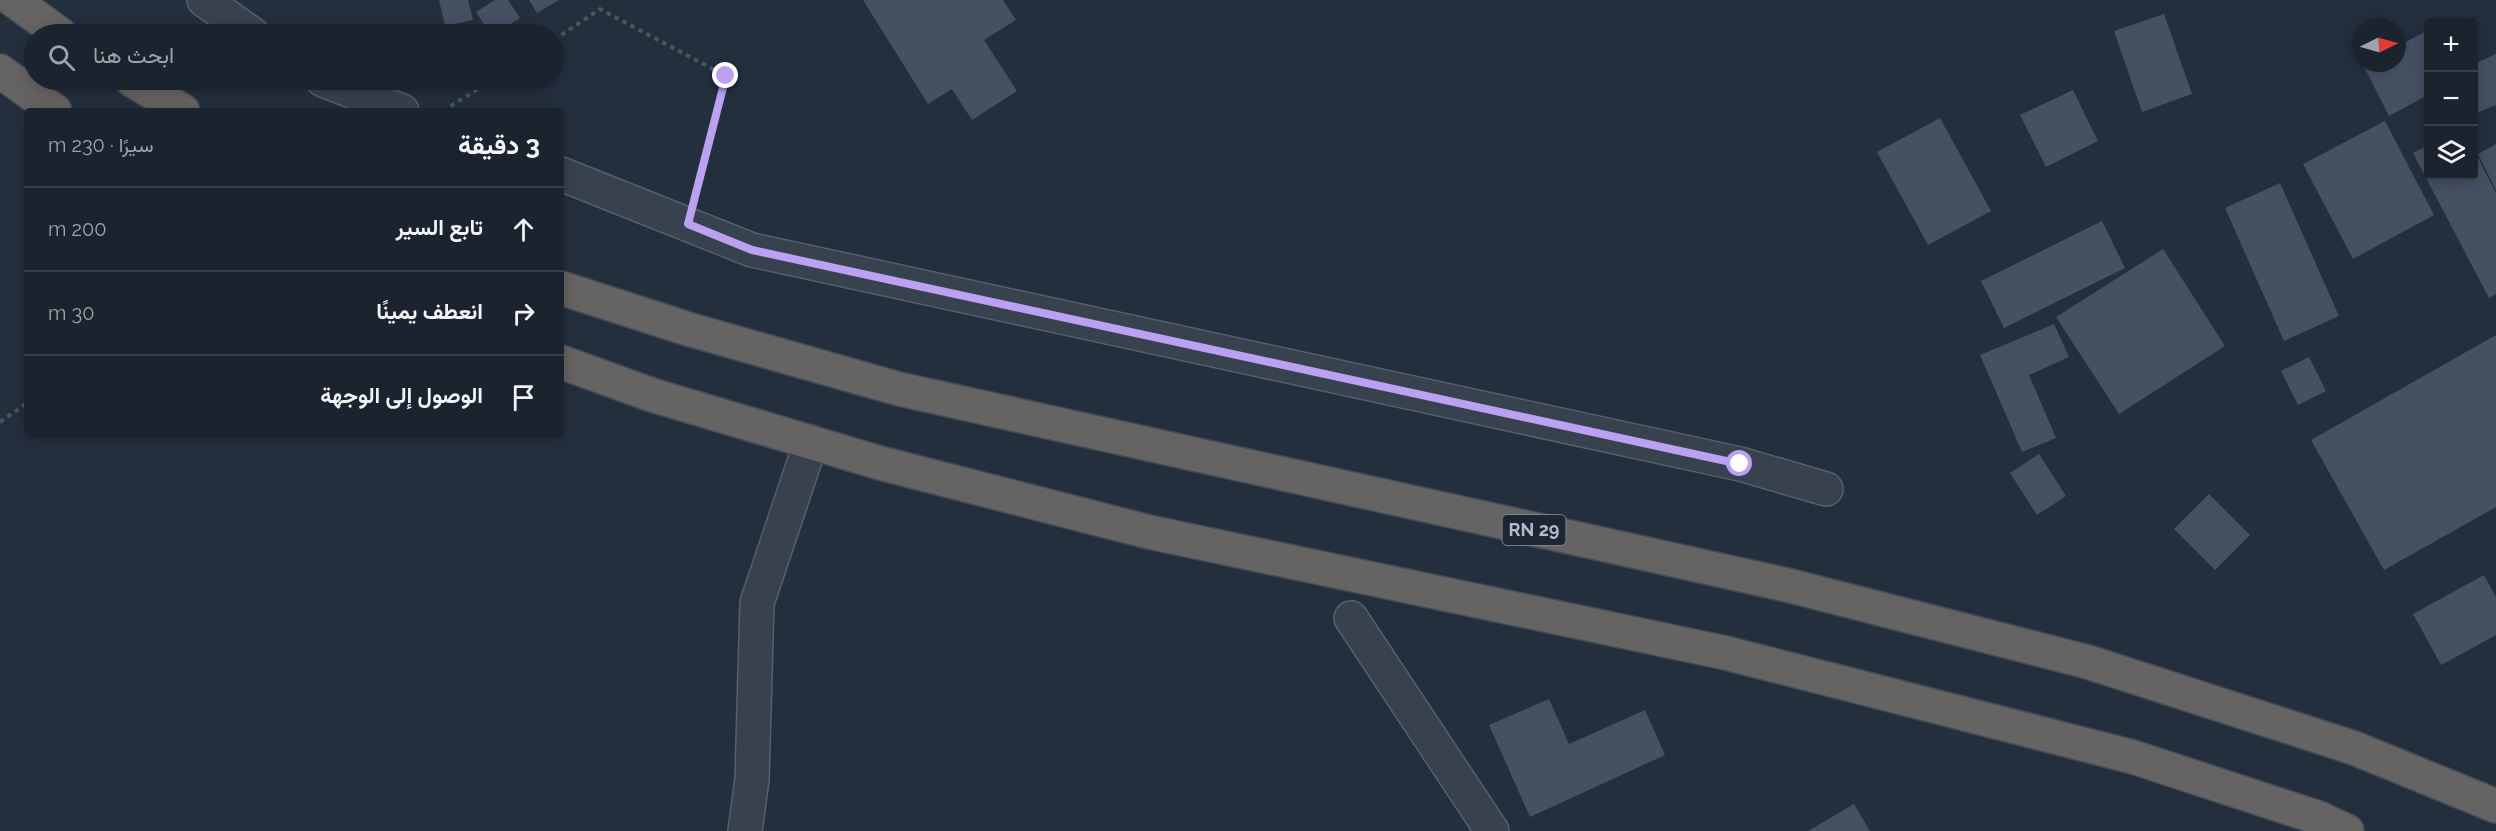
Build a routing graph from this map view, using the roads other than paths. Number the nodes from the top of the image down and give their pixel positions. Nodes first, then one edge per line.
1 (14, 0) edge
2 (204, 0) edge
3 (46, 24) edge
4 (238, 24) edge
5 (0, 71) edge
6 (24, 88) edge
7 (26, 90) edge
8 (148, 90) edge
9 (348, 90) edge
10 (51, 108) edge
11 (178, 108) edge
12 (394, 108) edge
13 (564, 175) edge
14 (564, 289) edge
15 (564, 363) edge
16 (812, 442) junction
17 (1826, 489) dead end
18 (1351, 618) dead end
19 (2496, 806) edge
20 (745, 831) edge
21 (1492, 831) edge
22 (2347, 831) edge

1 - 3 highway
2 - 4 street
5 - 6 highway
7 - 10 highway
8 - 11 highway
9 - 12 street
13 - 17 street
14 - 19 highway, RN 29
15 - 16 highway
16 - 20 street
16 - 22 highway
18 - 21 street

